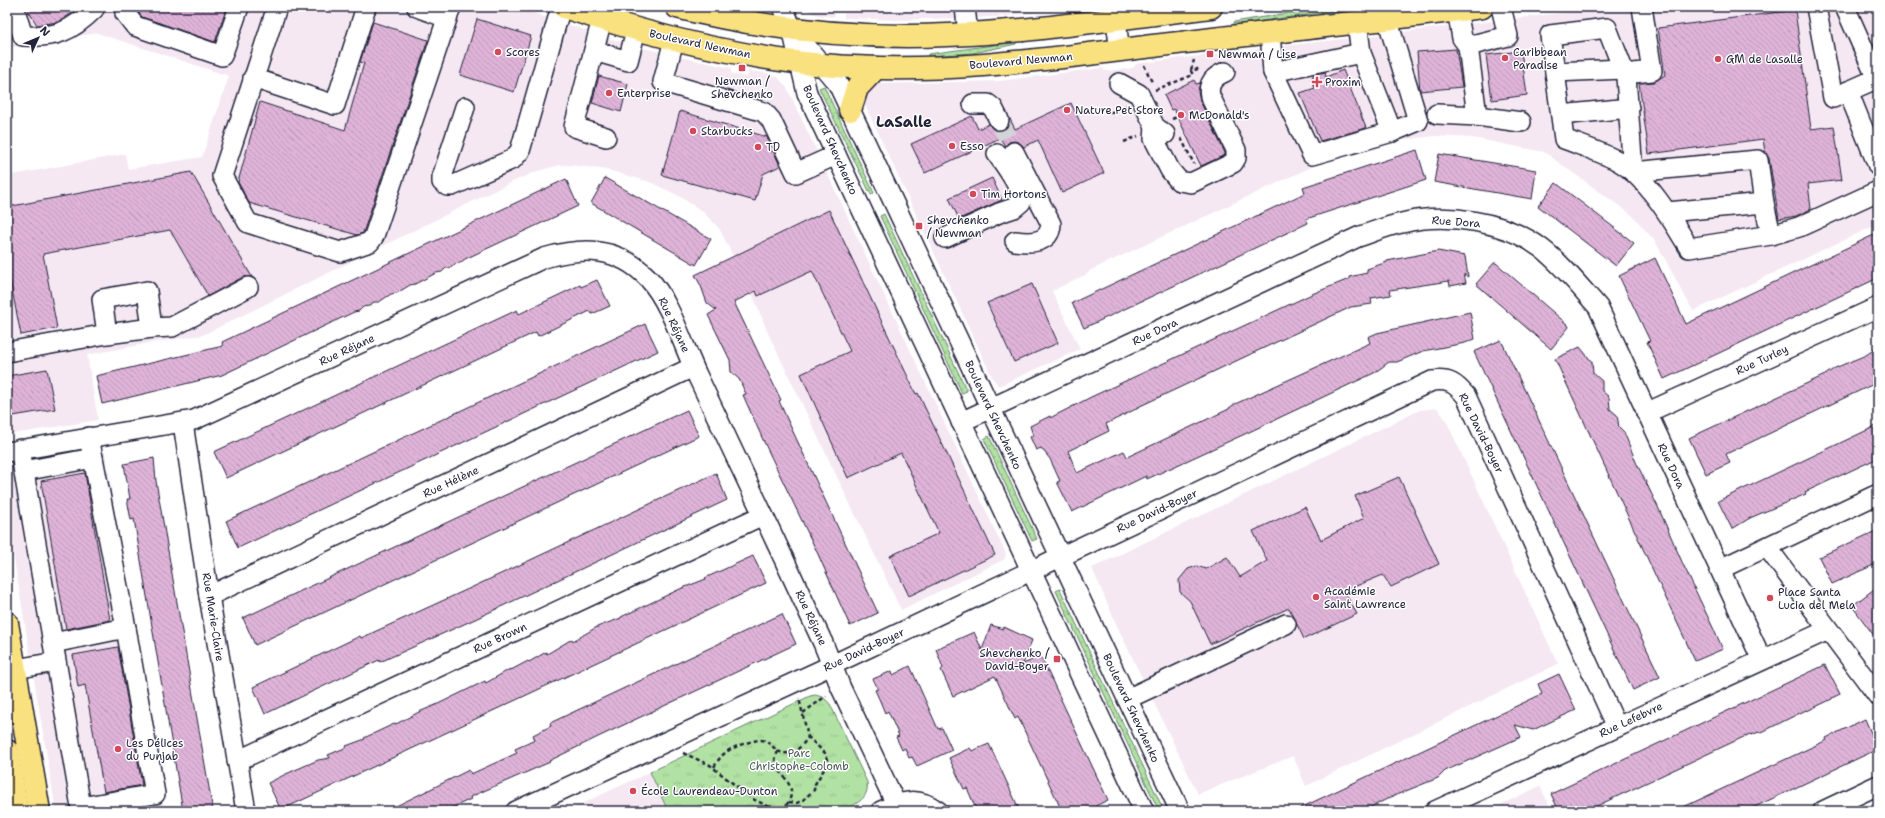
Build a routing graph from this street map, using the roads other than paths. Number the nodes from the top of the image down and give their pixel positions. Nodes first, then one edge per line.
1 (14, 7) edge
2 (93, 7) edge
3 (239, 7) edge
4 (277, 7) edge
5 (366, 7) edge
6 (417, 7) edge
7 (561, 7) edge
8 (564, 7) edge
9 (677, 7) edge
10 (783, 7) edge
11 (965, 7) edge
12 (1212, 7) edge
13 (1482, 7) edge
14 (1501, 7) edge
15 (1642, 7) edge
16 (1816, 7) edge
17 (1845, 7) edge
18 (126, 10) edge
19 (1457, 10) junction
20 (449, 12) edge
21 (1115, 13) edge
22 (1387, 18) junction
23 (602, 20) junction
24 (1358, 22) junction
25 (792, 29) junction
26 (636, 30) junction
27 (1270, 32) junction
28 (968, 34) junction
29 (674, 40) junction
30 (1468, 46) junction
31 (594, 51) junction
32 (1120, 51) junction
33 (1361, 53) junction
34 (800, 63) junction
35 (822, 65) junction
36 (876, 68) junction
37 (1216, 70) road end
38 (1624, 71) junction
39 (1273, 72) junction
40 (1555, 72) junction
41 (253, 78) junction
42 (1878, 78) edge
43 (1118, 83) dead end
44 (1848, 91) junction
45 (974, 104) dead end
46 (465, 107) dead end
47 (1629, 108) junction
48 (850, 110) junction
49 (1437, 114) dead end
50 (1561, 115) junction
51 (1477, 116) junction
52 (999, 120) tunnel mouth
53 (1521, 122) dead end
54 (1392, 132) junction
55 (606, 137) dead end
56 (836, 155) junction
57 (1878, 166) edge
58 (1633, 172) junction
59 (1878, 192) edge
60 (1764, 203) junction
61 (1667, 212) junction
62 (1771, 235) junction
63 (945, 238) dead end
64 (1015, 241) dead end
65 (248, 287) dead end
66 (1878, 307) edge
67 (152, 328) junction
68 (108, 334) junction
69 (7, 352) edge
70 (693, 368) junction
71 (990, 409) junction
72 (1646, 413) junction
73 (961, 422) junction
74 (183, 423) junction
75 (89, 437) junction
76 (13, 451) edge
77 (93, 458) junction
78 (24, 471) junction
79 (1878, 494) edge
80 (763, 515) junction
81 (1767, 547) junction
82 (1060, 557) junction
83 (1720, 569) junction
84 (1031, 570) junction
85 (209, 596) junction
86 (7, 623) edge
87 (1286, 624) dead end
88 (126, 628) junction
89 (1828, 630) junction
90 (53, 643) junction
91 (1762, 660) junction
92 (56, 662) junction
93 (832, 665) junction
94 (15, 669) junction
95 (1878, 696) edge
96 (1127, 699) junction
97 (1617, 727) junction
98 (17, 746) edge
99 (7, 751) edge
100 (237, 762) junction
101 (1878, 785) edge
102 (888, 808) edge
103 (17, 811) edge
104 (39, 811) edge
105 (246, 811) edge
106 (516, 811) edge
107 (938, 811) edge
108 (1144, 811) edge
109 (1180, 811) edge
110 (1435, 811) edge
111 (1823, 811) edge

1 - 2 street
3 - 18 street
4 - 41 street
5 - 41 street
6 - 20 street
7 - 46 street
8 - 23 main road, Boulevard Newman
9 - 25 main road
10 - 25 street, Boulevard Shevchenko
11 - 28 street
12 - 21 main road
13 - 19 main road, Boulevard Newman
14 - 30 street
15 - 38 street
16 - 44 street
17 - 42 street
19 - 22 main road, Boulevard Newman
19 - 30 street
20 - 41 street
21 - 28 main road
21 - 32 street
22 - 24 main road, Boulevard Newman
22 - 54 street
23 - 26 main road, Boulevard Newman
23 - 31 street
24 - 27 main road, Boulevard Newman
24 - 33 street
25 - 28 main road
25 - 34 street, Boulevard Shevchenko
25 - 35 street, Boulevard Shevchenko
26 - 29 main road, Boulevard Newman
26 - 31 street
27 - 32 main road, Boulevard Newman
27 - 39 street
29 - 34 main road, Boulevard Newman
29 - 56 street
30 - 51 street
31 - 55 street
32 - 36 main road, Boulevard Newman
33 - 39 street
33 - 54 street
34 - 35 main road, Boulevard Newman
34 - 56 street, Boulevard Shevchenko
35 - 36 main road, Boulevard Newman
35 - 48 street, Boulevard Shevchenko
36 - 48 main road
37 - 43 street
38 - 40 street
38 - 40 street
38 - 47 street
39 - 54 street
40 - 50 street
42 - 44 street
44 - 57 street
45 - 52 street
47 - 50 street
47 - 58 street
48 - 71 street, Boulevard Shevchenko
49 - 51 street
50 - 58 street
51 - 53 street
56 - 73 street, Boulevard Shevchenko
58 - 60 street
58 - 61 street
59 - 62 street
60 - 61 street
60 - 62 street
61 - 62 street
63 - 64 street
65 - 67 street
66 - 72 street, Rue Turley
67 - 68 street
67 - 68 street
68 - 69 street
70 - 74 street, Rue Réjane
70 - 80 street, Rue Réjane
70 - 85 street, Rue Hélène
71 - 72 street, Rue Dora
71 - 73 street, Rue Dora
71 - 82 street, Boulevard Shevchenko
72 - 83 street, Rue Dora
73 - 84 street, Boulevard Shevchenko
74 - 75 street, Rue Réjane
74 - 85 street, Rue Marie-Claire
75 - 76 street, Rue Réjane
75 - 77 street
76 - 78 street
77 - 78 street
77 - 88 street
78 - 90 street
79 - 81 street
80 - 93 street, Rue Réjane
80 - 100 street, Rue Brown
81 - 83 street
81 - 89 street
82 - 84 street, Rue David-Boyer
82 - 96 street, Boulevard Shevchenko
82 - 97 street, Rue David-Boyer
83 - 91 street, Rue Dora
84 - 93 street, Rue David-Boyer
84 - 108 street, Boulevard Shevchenko
85 - 100 street, Rue Marie-Claire
86 - 94 main road
87 - 96 street
88 - 90 street
88 - 92 street
89 - 91 street, Rue Lefebvre
89 - 95 street
90 - 92 street
91 - 97 street, Rue Lefebvre
92 - 94 street
93 - 102 street, Rue Réjane
93 - 106 street, Rue David-Boyer
94 - 98 main road
96 - 109 street, Boulevard Shevchenko
97 - 110 street, Rue Lefebvre
98 - 104 main road
99 - 103 main road
100 - 105 street, Rue Marie-Claire
101 - 111 street
102 - 107 street, Rue Réjane

